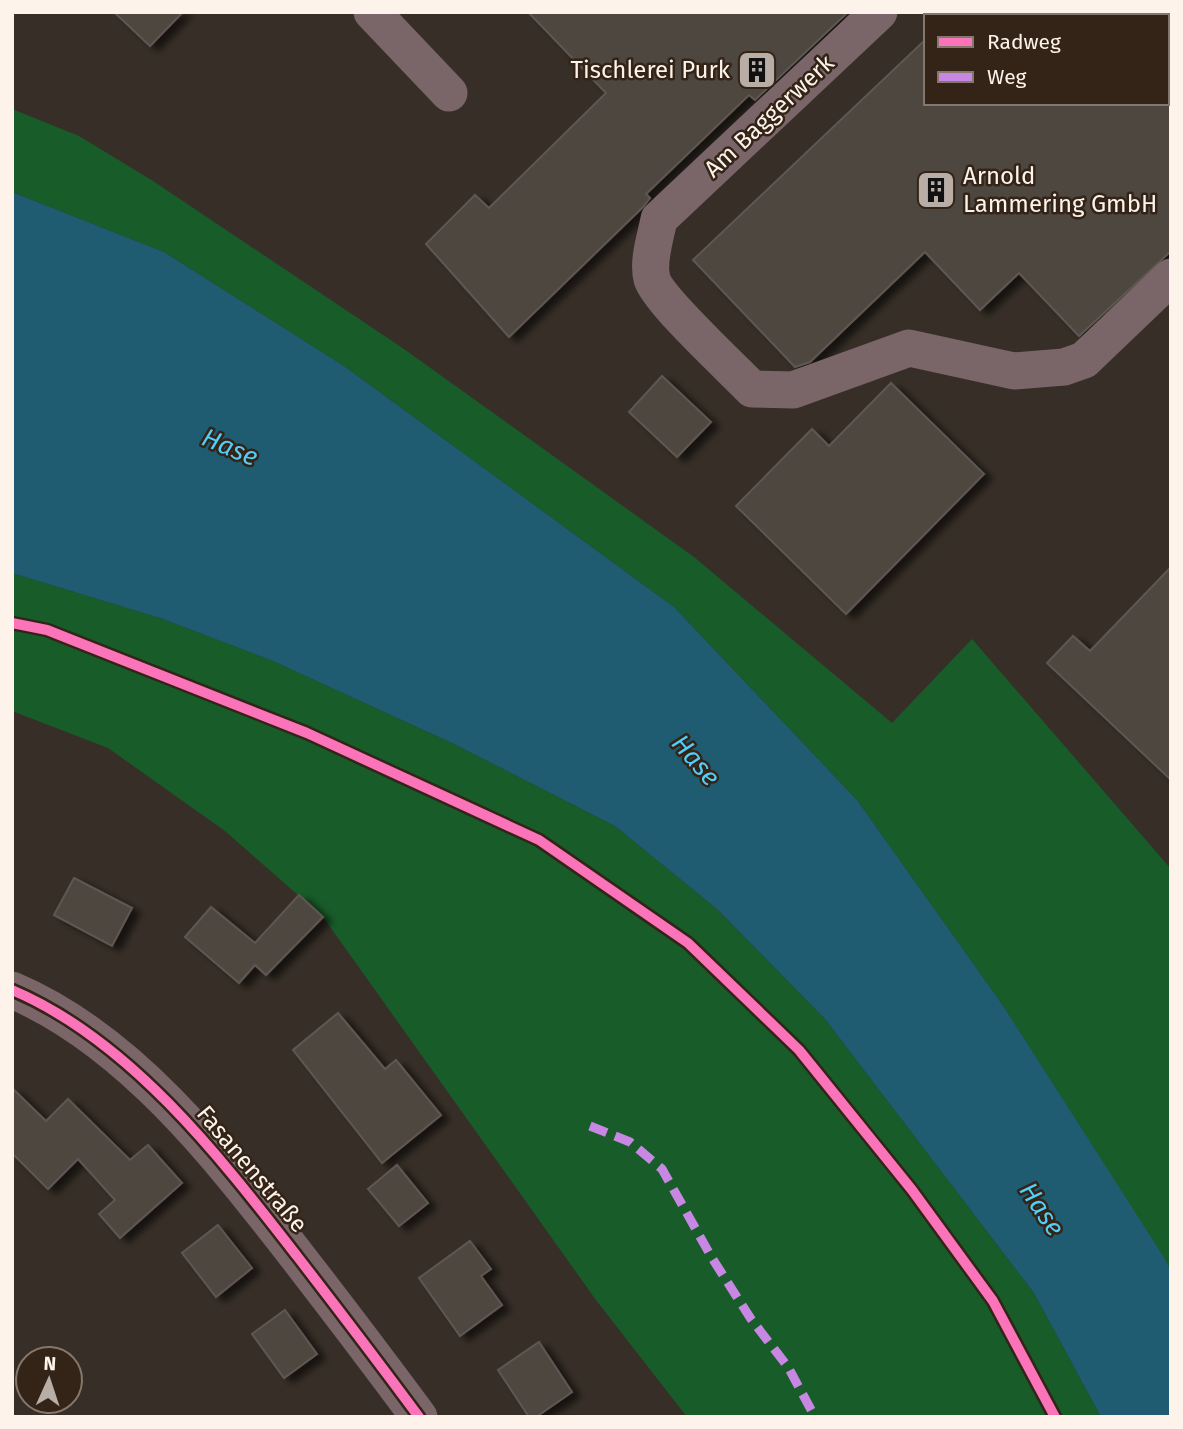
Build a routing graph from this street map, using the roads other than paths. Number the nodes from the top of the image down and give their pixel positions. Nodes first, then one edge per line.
1 (372, 12) edge
2 (879, 12) edge
3 (449, 93) dead end
4 (1171, 277) edge
5 (12, 990) edge
6 (419, 1417) edge

1 - 3 street
2 - 4 street, Am Baggerwerk
5 - 6 street, Fasanenstraße

